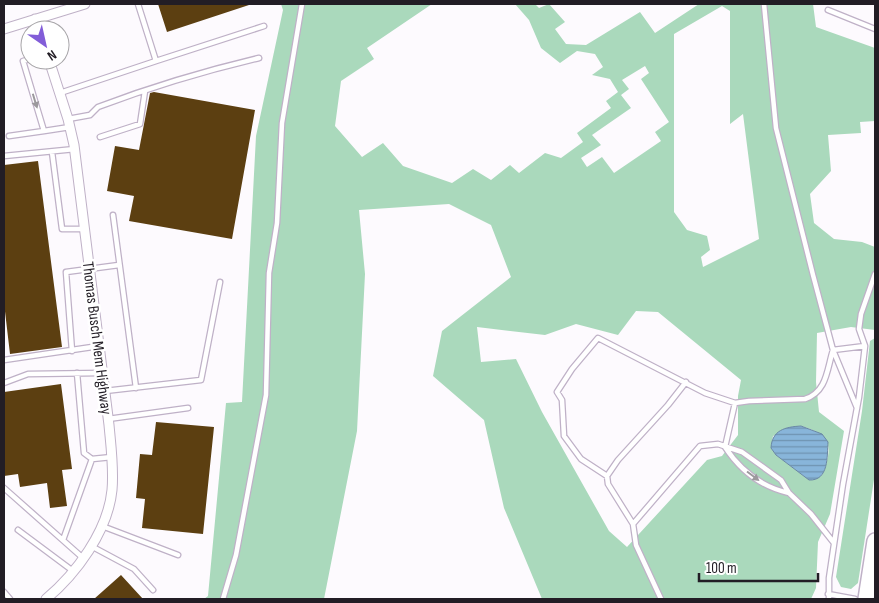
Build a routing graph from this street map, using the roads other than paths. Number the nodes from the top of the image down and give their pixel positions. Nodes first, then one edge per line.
1 (85, 4) edge
2 (138, 4) edge
3 (302, 4) edge
4 (764, 4) edge
5 (828, 10) dead end
6 (35, 19) joint
7 (264, 26) dead end
8 (4, 29) edge
9 (875, 29) edge
10 (259, 58) dead end
11 (156, 62) junction
12 (26, 70) edge
13 (52, 70) edge
14 (145, 91) junction
15 (60, 93) junction
16 (69, 123) junction
17 (44, 131) junction
18 (10, 136) dead end
19 (100, 137) dead end
20 (75, 149) junction
21 (52, 152) junction
22 (4, 156) edge
23 (113, 216) dead end
24 (85, 229) junction
25 (120, 265) junction
26 (90, 269) junction
27 (875, 274) edge
28 (220, 282) dead end
29 (99, 346) junction
30 (865, 346) junction
31 (833, 350) junction
32 (72, 351) junction
33 (4, 360) edge
34 (76, 373) junction
35 (103, 373) junction
36 (686, 382) junction
37 (4, 383) edge
38 (136, 388) junction
39 (105, 391) junction
40 (735, 403) junction
41 (188, 408) dead end
42 (857, 408) junction
43 (108, 419) junction
44 (725, 447) junction
45 (112, 457) junction
46 (92, 459) junction
47 (608, 476) junction
48 (4, 488) edge
49 (789, 493) junction
50 (633, 524) junction
51 (101, 526) junction
52 (18, 530) dead end
53 (63, 540) junction
54 (875, 541) edge
55 (834, 543) junction
56 (91, 546) junction
57 (178, 555) dead end
58 (83, 558) junction
59 (73, 571) junction
60 (153, 590) dead end
61 (4, 592) edge
62 (829, 597) edge
63 (10, 599) edge
64 (46, 599) edge
65 (223, 599) edge
66 (661, 599) edge
67 (855, 599) edge
68 (866, 599) edge

1 - 6 street
2 - 11 lane
3 - 65 lane
4 - 31 lane
5 - 9 lane
6 - 8 street
7 - 11 lane
10 - 14 lane
11 - 15 lane
12 -> 17 lane
13 - 15 street, Thomas Busch Mem Highway
14 - 16 lane
14 - 19 lane
15 - 16 street, Thomas Busch Mem Highway
16 - 17 lane
16 - 20 street, Thomas Busch Mem Highway
17 - 18 lane
20 - 21 lane
20 - 24 street, Thomas Busch Mem Highway
21 - 22 lane
21 - 24 lane
23 - 25 lane
24 - 26 street, Thomas Busch Mem Highway
25 - 26 lane
25 - 38 lane
26 - 29 street, Thomas Busch Mem Highway
26 - 32 lane
27 - 30 lane
28 - 38 lane
29 - 32 lane
29 - 35 street, Thomas Busch Mem Highway
30 - 31 lane
30 - 42 lane
31 - 40 lane
31 - 42 lane
32 - 33 lane
34 - 35 lane
34 - 37 lane
34 - 46 lane
35 - 39 street, Thomas Busch Mem Highway
36 - 40 lane
36 - 47 lane
36 - 47 lane
38 - 39 lane
39 - 43 street, Thomas Busch Mem Highway
40 - 44 lane
41 - 43 lane
42 - 55 lane
43 - 45 street, Thomas Busch Mem Highway
44 - 49 lane
44 -> 49 lane
44 - 50 lane
45 - 46 lane
45 - 51 street, Thomas Busch Mem Highway
46 - 53 lane
47 - 50 lane
48 - 53 lane
49 - 55 lane
50 - 66 lane
51 - 56 street, Thomas Busch Mem Highway
51 - 57 lane
52 - 59 lane
53 - 58 lane
54 - 68 main road
55 - 62 lane
56 - 58 street, Thomas Busch Mem Highway
56 - 60 lane
58 - 59 street, Thomas Busch Mem Highway
59 - 64 street, Thomas Busch Mem Highway
61 - 63 lane
62 - 67 lane

